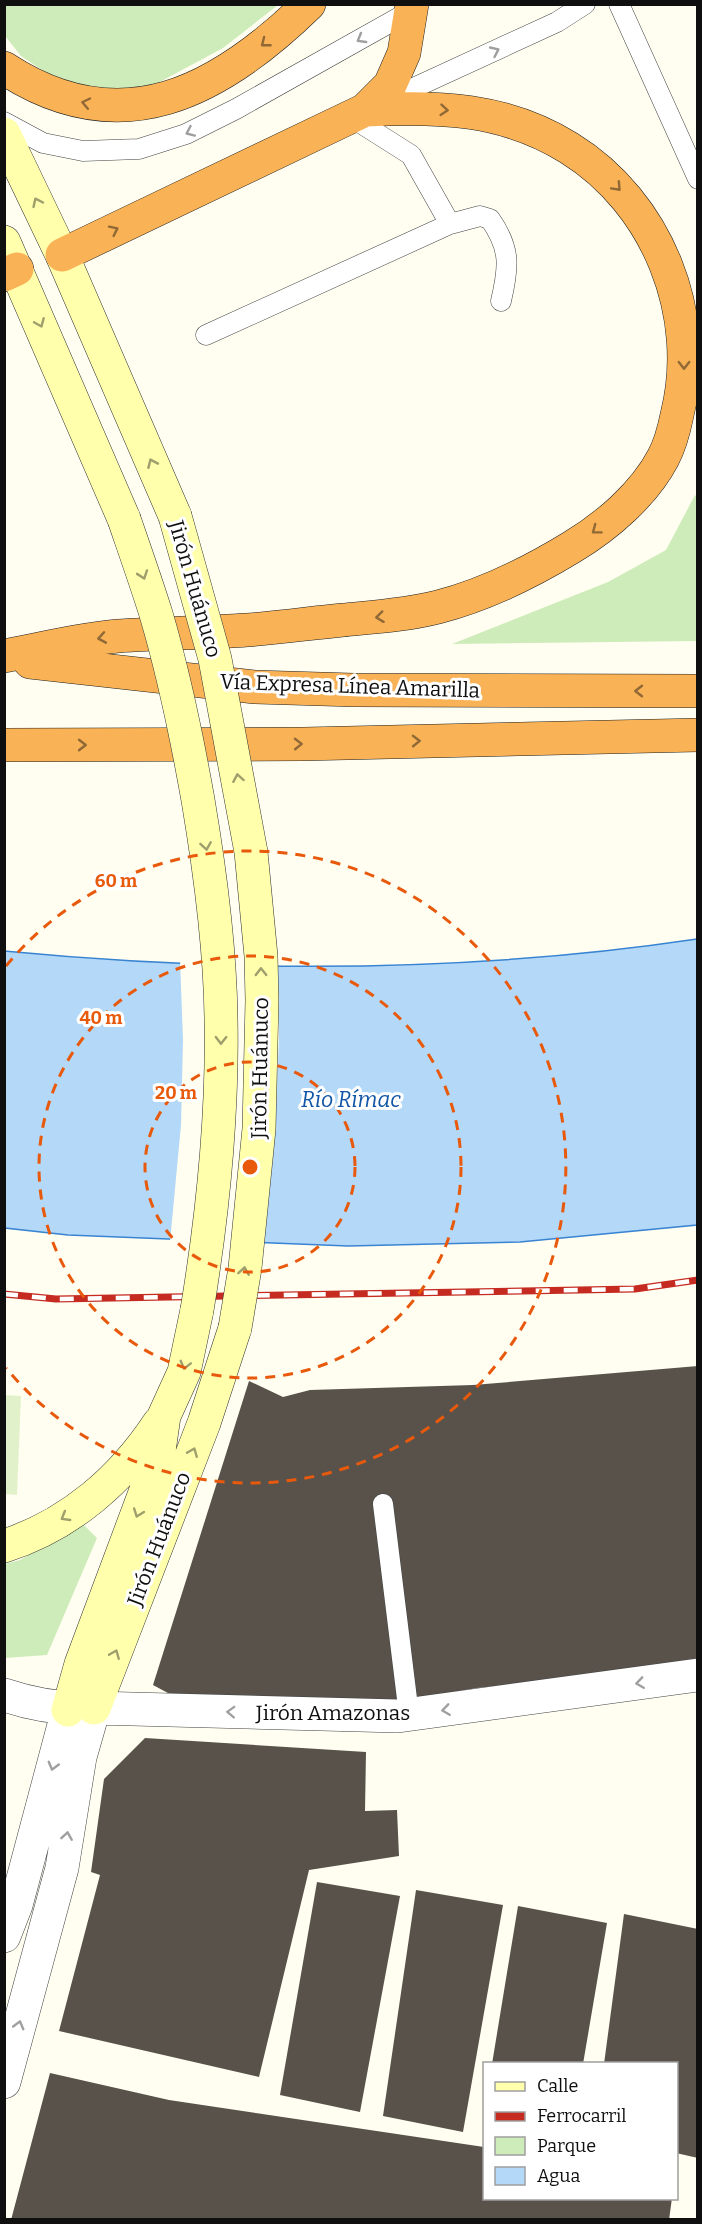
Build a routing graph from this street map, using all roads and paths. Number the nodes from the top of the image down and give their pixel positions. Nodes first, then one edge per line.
1 (309, 4) edge
2 (585, 4) edge
3 (619, 4) edge
4 (416, 6) edge
5 (4, 68) edge
6 (358, 113) junction
7 (4, 122) edge
8 (4, 134) edge
9 (698, 179) edge
10 (450, 224) junction
11 (62, 255) junction
12 (9, 262) edge
13 (501, 301) dead end
14 (206, 335) dead end
15 (4, 657) edge
16 (698, 691) edge
17 (698, 735) edge
18 (4, 745) edge
19 (164, 1416) junction
20 (382, 1504) dead end
21 (4, 1546) edge
22 (698, 1675) edge
23 (4, 1695) edge
24 (81, 1709) junction
25 (409, 1715) junction
26 (4, 1936) edge
27 (4, 2082) edge

1 -> 5 highway
6 -> 2 lane
3 - 9 lane
4 - 6 highway
4 -> 7 lane
6 - 10 lane
11 -> 6 highway
6 -> 15 highway
11 -> 8 main road, Jirón Huánuco
10 - 13 lane
10 - 14 lane
24 -> 11 main road, Jirón Huánuco, bridge
12 -> 19 main road, Jirón Huánuco, bridge
16 -> 15 highway, Vía Expresa Línea Amarilla
18 -> 17 highway
19 -> 21 main road
19 -> 24 main road, Jirón Huánuco
20 - 25 lane
22 -> 25 street, Jirón Amazonas
23 - 24 street, Jirón Amazonas
25 -> 24 street, Jirón Amazonas
24 -> 26 street, Jirón Huánuco
27 -> 24 street, Jirón Huánuco

